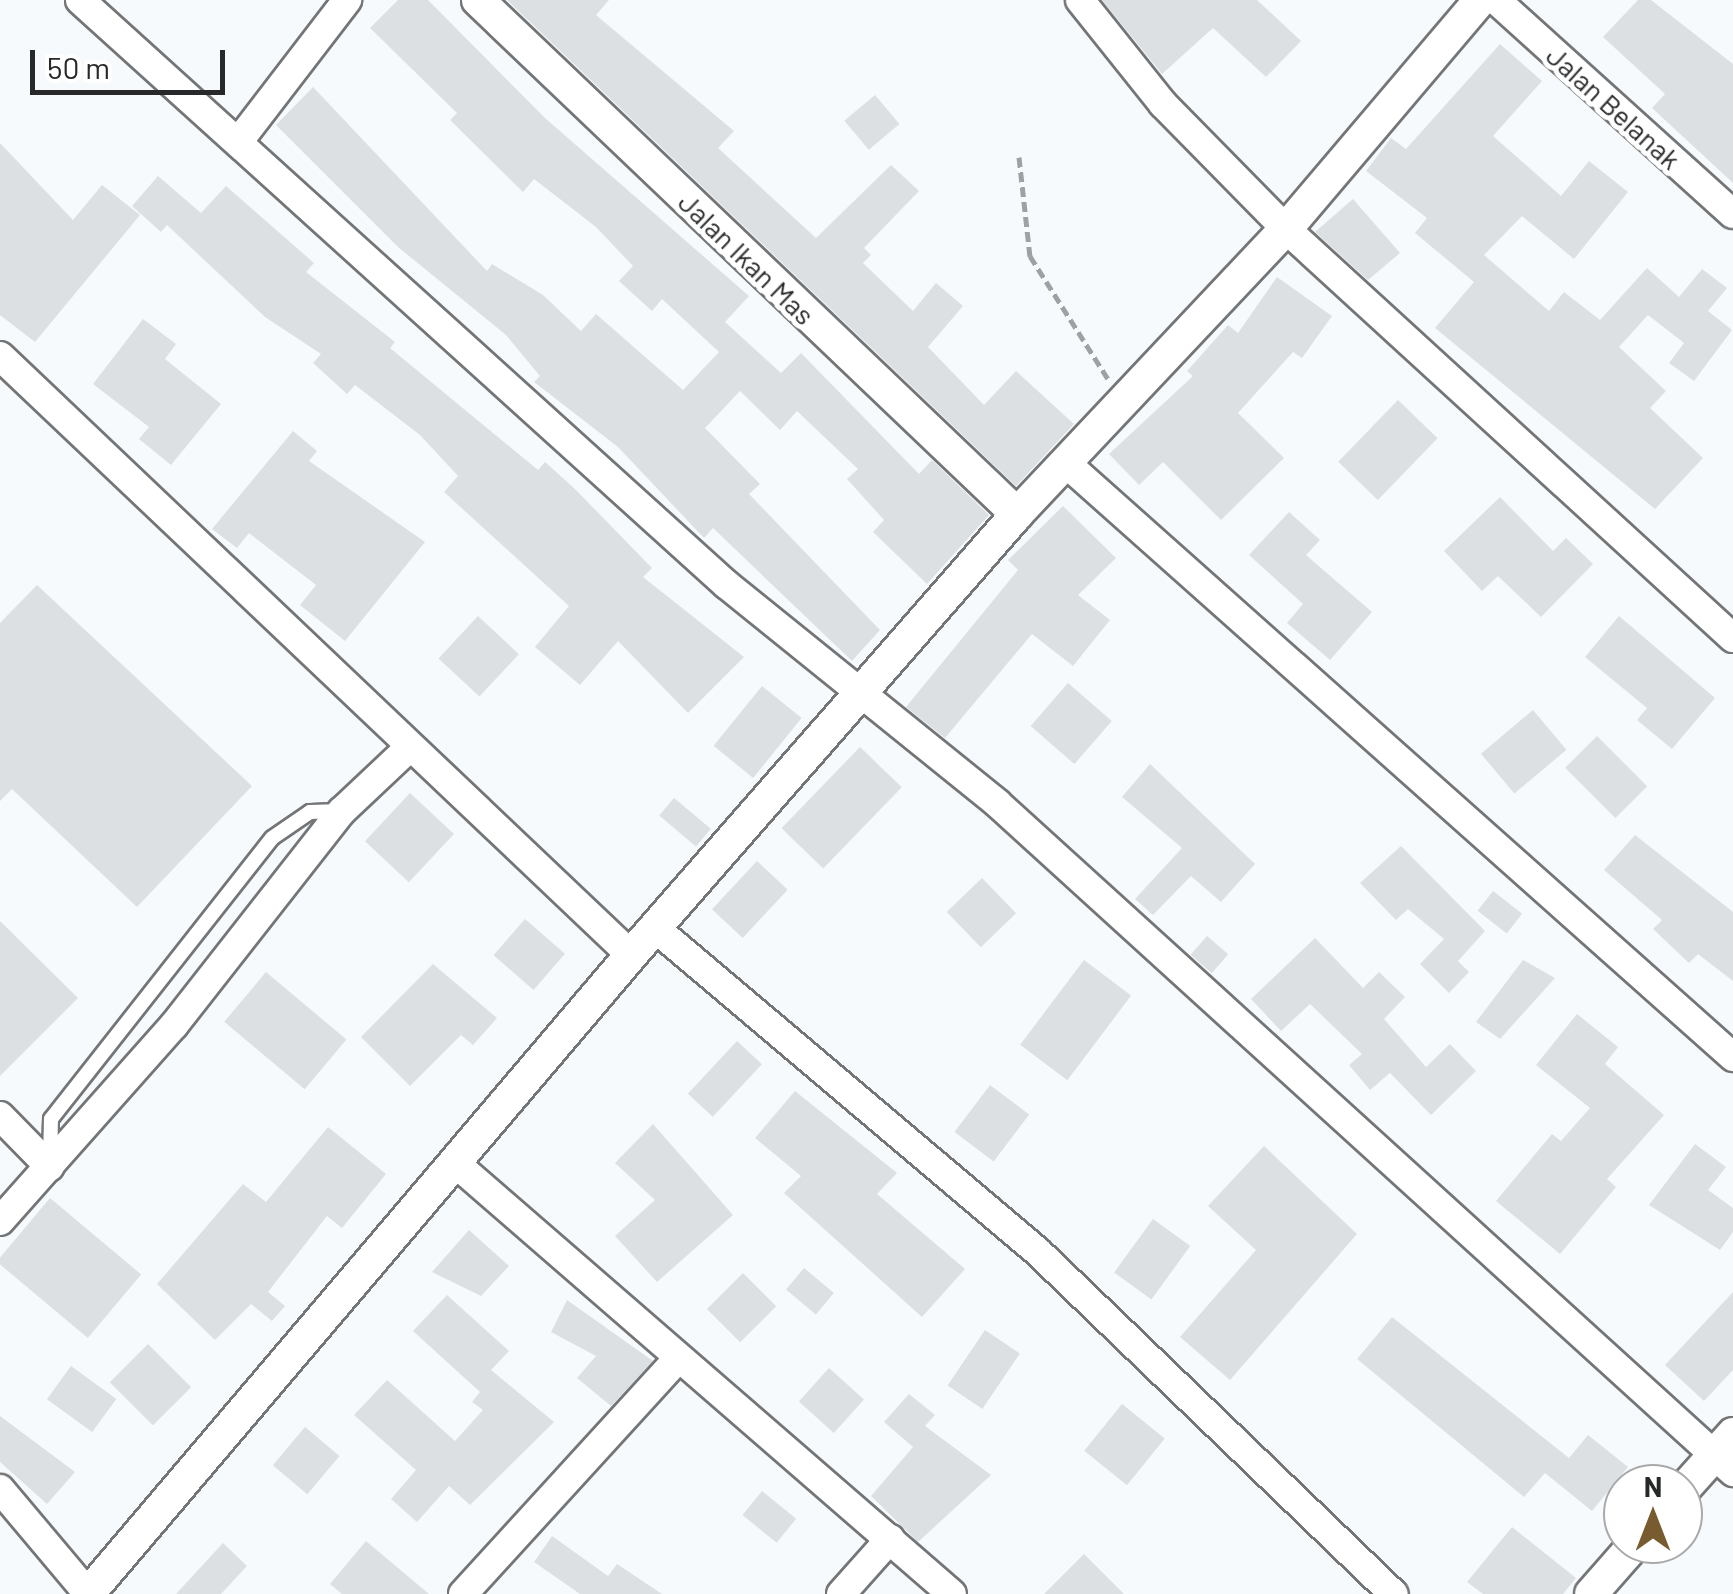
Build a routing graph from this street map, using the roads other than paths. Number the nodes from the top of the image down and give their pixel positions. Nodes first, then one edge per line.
1 (80, 0) edge
2 (347, 0) edge
3 (478, 0) edge
4 (1080, 0) edge
5 (1480, 0) edge
6 (1496, 0) edge
7 (239, 141) junction
8 (1733, 214) edge
9 (1286, 230) junction
10 (0, 356) edge
11 (1067, 464) junction
12 (1017, 514) junction
13 (1733, 638) edge
14 (861, 701) junction
15 (410, 747) junction
16 (342, 811) junction
17 (656, 928) junction
18 (631, 955) junction
19 (1733, 1057) edge
20 (0, 1116) edge
21 (454, 1162) junction
22 (50, 1168) junction
23 (0, 1221) edge
24 (676, 1360) junction
25 (1727, 1453) edge
26 (1703, 1473) edge
27 (0, 1489) edge
28 (890, 1538) junction
29 (1617, 1564) edge
30 (87, 1592) edge
31 (463, 1594) edge
32 (841, 1594) edge
33 (952, 1594) edge
34 (1394, 1594) edge
35 (1591, 1594) edge

1 - 7 street
2 - 7 street
3 - 12 street, Jalan Ikan Mas
4 - 9 street
5 - 9 street
6 - 8 street, Jalan Belanak
7 - 14 street
9 - 11 street
9 - 13 street
10 - 15 street
11 - 12 street
11 - 19 street
12 - 14 street
14 - 17 street
14 - 25 street
15 - 16 street
15 - 18 street
16 - 22 street
16 - 22 lane
17 - 18 street
17 - 34 street
18 - 21 street
20 - 22 street
21 - 24 street
21 - 30 street
22 - 23 street
24 - 28 street
24 - 31 street
25 - 26 street
27 - 30 street
28 - 32 street
28 - 33 street
29 - 35 street

